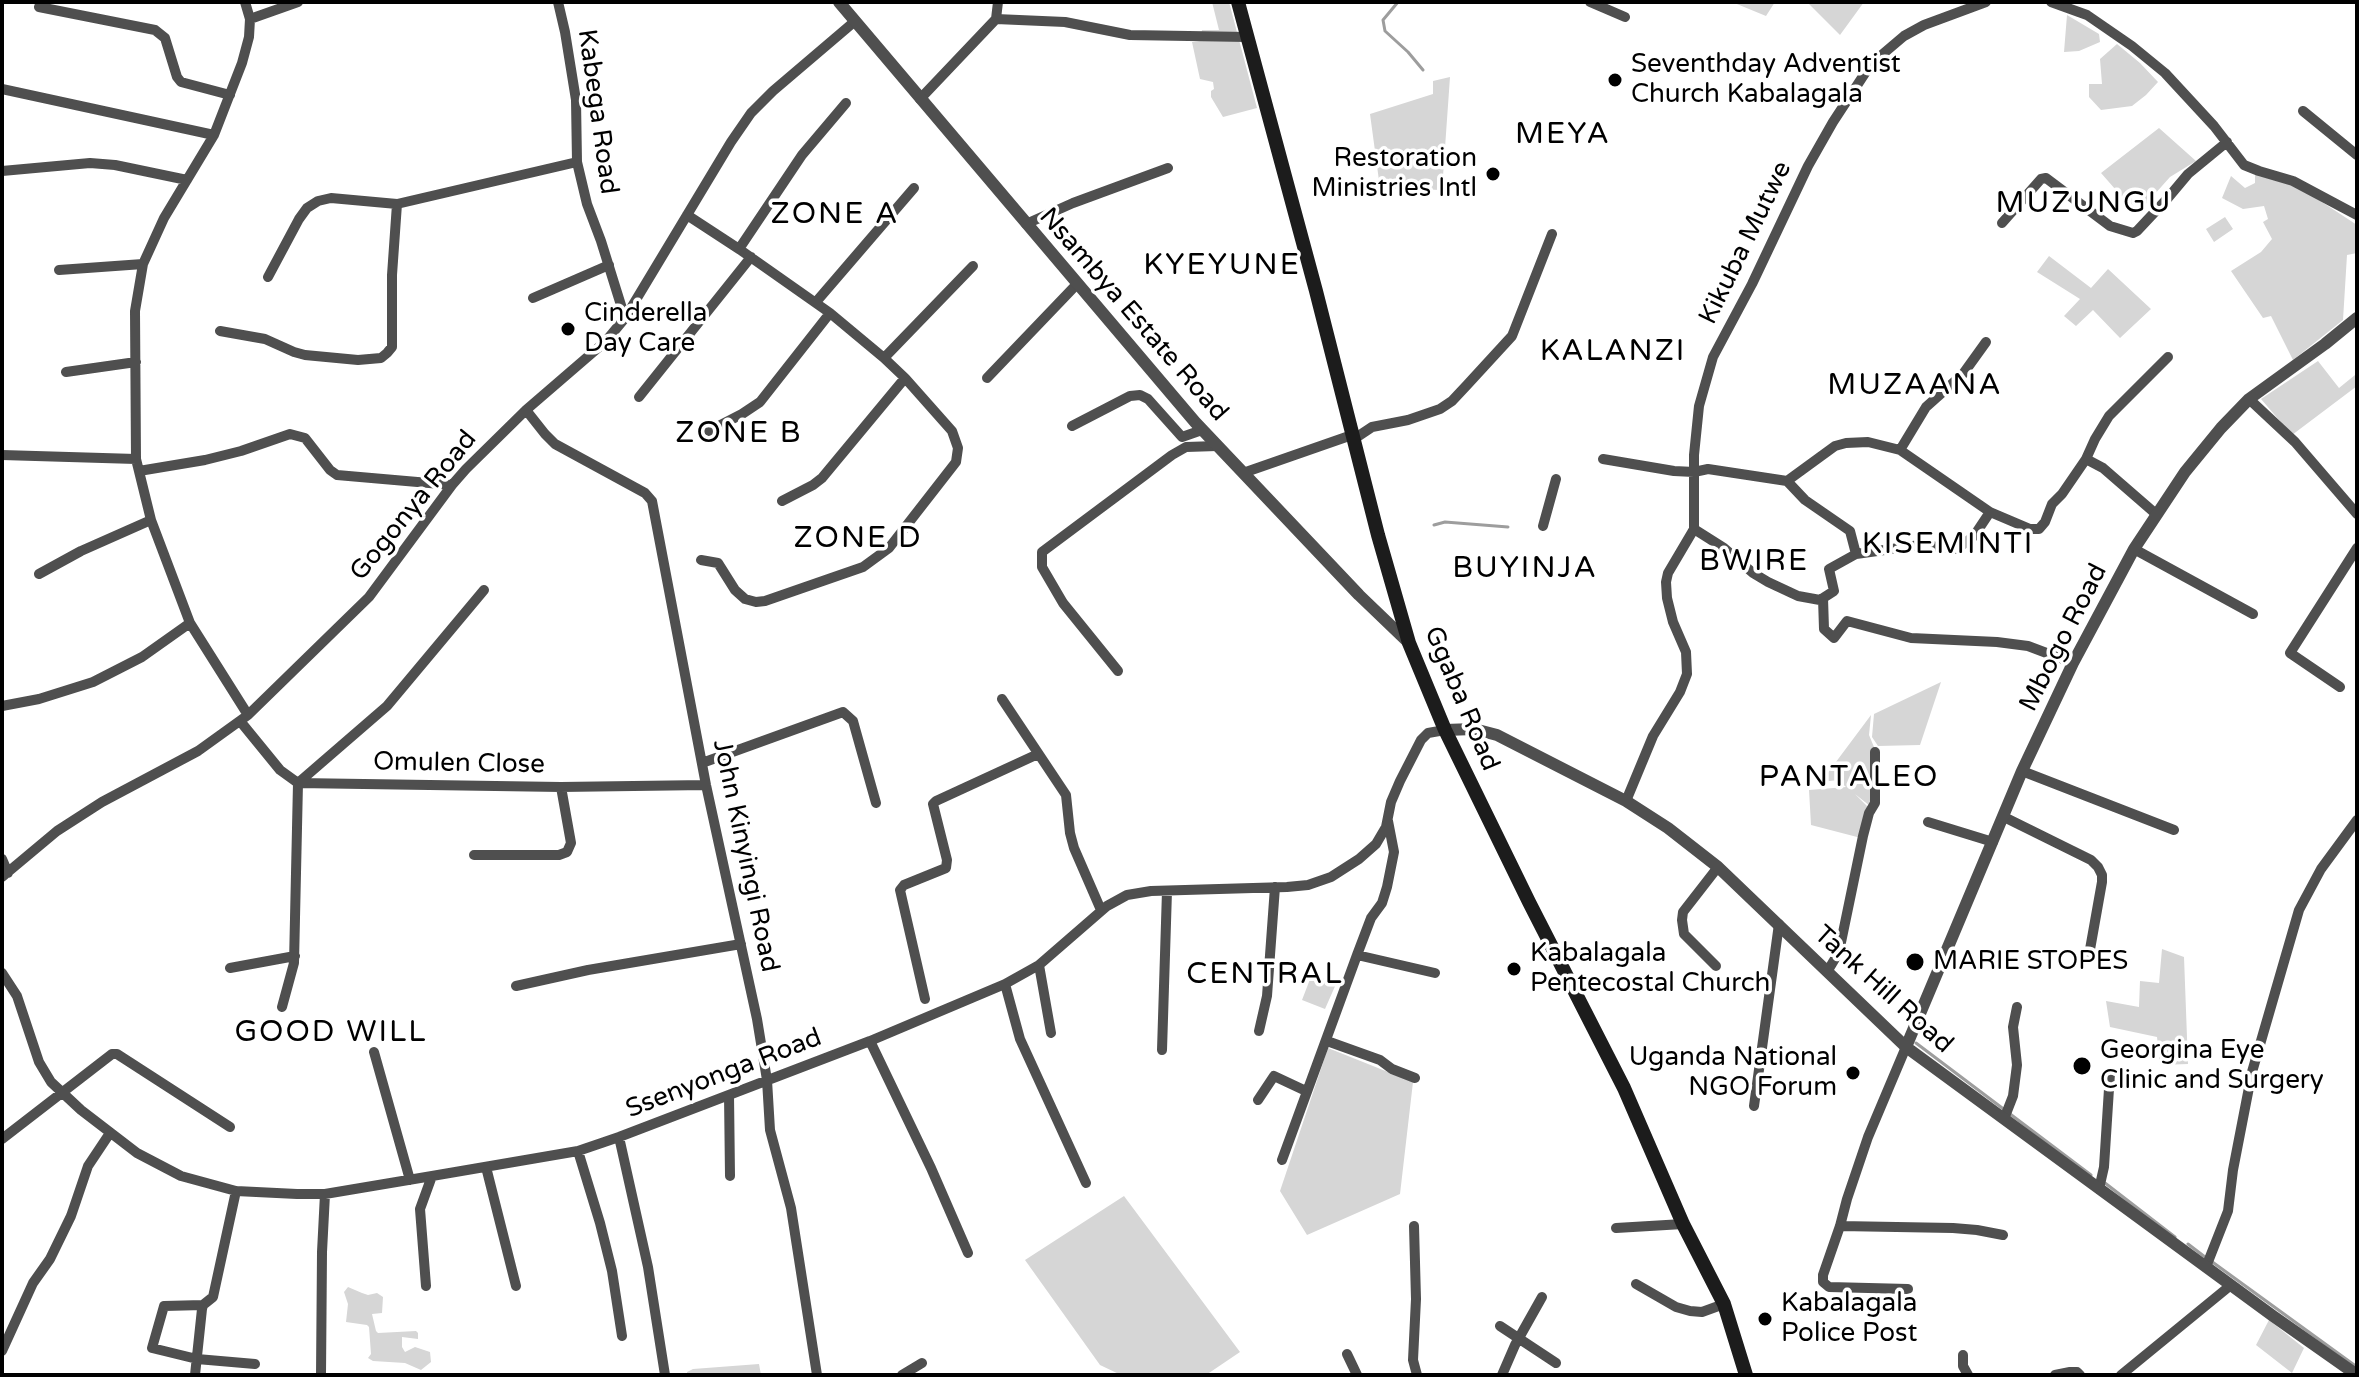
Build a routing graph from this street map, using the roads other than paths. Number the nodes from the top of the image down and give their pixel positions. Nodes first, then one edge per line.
1 (245, 2) edge
2 (298, 2) edge
3 (558, 2) edge
4 (839, 2) edge
5 (998, 2) edge
6 (1238, 2) edge
7 (1590, 2) edge
8 (1986, 2) edge
9 (2051, 2) edge
10 (39, 7) dead end
11 (1625, 17) dead end
12 (250, 19) junction
13 (996, 19) junction
14 (854, 22) junction
15 (1247, 37) junction
16 (2, 89) edge
17 (230, 95) junction
18 (920, 99) junction
19 (846, 103) dead end
20 (2303, 111) dead end
21 (214, 135) junction
22 (2227, 142) junction
23 (2357, 155) edge
24 (577, 162) junction
25 (1168, 168) dead end
26 (2, 171) edge
27 (187, 180) junction
28 (914, 188) dead end
29 (397, 204) junction
30 (687, 215) junction
31 (2357, 215) edge
32 (2002, 223) dead end
33 (1026, 224) junction
34 (1552, 234) dead end
35 (739, 249) junction
36 (751, 257) junction
37 (143, 264) junction
38 (609, 265) junction
39 (973, 266) dead end
40 (59, 270) dead end
41 (268, 277) dead end
42 (1077, 284) junction
43 (533, 298) dead end
44 (816, 302) junction
45 (830, 313) junction
46 (625, 318) junction
47 (2356, 321) edge
48 (220, 331) dead end
49 (1986, 342) dead end
50 (2168, 357) dead end
51 (884, 358) junction
52 (136, 362) junction
53 (66, 372) dead end
54 (905, 378) junction
55 (987, 378) dead end
56 (639, 397) dead end
57 (2249, 399) junction
58 (526, 410) junction
59 (1072, 426) dead end
60 (1202, 430) junction
61 (709, 431) dead end
62 (1353, 437) junction
63 (1217, 446) junction
64 (1900, 450) junction
65 (2, 455) edge
66 (1603, 459) dead end
67 (2086, 459) junction
68 (138, 465) junction
69 (1694, 472) junction
70 (1243, 473) junction
71 (1556, 479) dead end
72 (1787, 481) junction
73 (452, 485) junction
74 (782, 501) dead end
75 (1990, 512) junction
76 (2156, 514) junction
77 (2357, 514) edge
78 (151, 520) junction
79 (1543, 526) dead end
80 (1694, 529) junction
81 (2357, 548) edge
82 (2134, 549) junction
83 (1856, 554) junction
84 (701, 560) dead end
85 (39, 574) dead end
86 (484, 590) dead end
87 (1823, 598) junction
88 (2253, 614) dead end
89 (190, 623) junction
90 (1409, 643) junction
91 (2073, 663) junction
92 (1118, 671) dead end
93 (2340, 687) dead end
94 (1002, 699) dead end
95 (2, 706) edge
96 (244, 718) junction
97 (1445, 730) junction
98 (1875, 752) dead end
99 (1038, 754) junction
100 (702, 763) junction
101 (2022, 771) junction
102 (298, 783) junction
103 (706, 785) junction
104 (561, 787) junction
105 (1626, 801) junction
106 (876, 803) dead end
107 (2004, 817) junction
108 (2357, 820) edge
109 (1388, 821) junction
110 (1928, 822) dead end
111 (2174, 830) dead end
112 (1993, 842) junction
113 (474, 855) dead end
114 (2, 859) edge
115 (1718, 867) junction
116 (5, 875) edge
117 (1275, 887) junction
118 (1167, 891) junction
119 (1101, 910) junction
120 (1779, 924) junction
121 (741, 944) junction
122 (1357, 955) junction
123 (2089, 955) dead end
124 (295, 956) junction
125 (1039, 965) junction
126 (1716, 966) dead end
127 (230, 968) dead end
128 (1827, 972) junction
129 (2, 973) edge
130 (1435, 973) dead end
131 (1005, 984) junction
132 (516, 986) dead end
133 (282, 1007) dead end
134 (927, 1007) junction
135 (2017, 1007) dead end
136 (1259, 1031) dead end
137 (1051, 1033) dead end
138 (870, 1041) junction
139 (1327, 1041) junction
140 (1906, 1047) junction
141 (1162, 1050) dead end
142 (374, 1052) dead end
143 (2110, 1073) dead end
144 (1415, 1078) dead end
145 (767, 1080) junction
146 (1306, 1091) junction
147 (60, 1092) junction
148 (729, 1095) junction
149 (1258, 1100) dead end
150 (1754, 1106) dead end
151 (2004, 1119) junction
152 (230, 1127) dead end
153 (110, 1133) junction
154 (619, 1137) junction
155 (2, 1139) edge
156 (578, 1151) junction
157 (1282, 1160) dead end
158 (486, 1167) junction
159 (432, 1176) junction
160 (730, 1176) dead end
161 (410, 1180) junction
162 (1086, 1183) dead end
163 (2099, 1189) junction
164 (236, 1191) junction
165 (325, 1194) junction
166 (1683, 1224) junction
167 (1414, 1226) dead end
168 (1840, 1226) junction
169 (1616, 1228) dead end
170 (2003, 1235) dead end
171 (968, 1253) dead end
172 (2206, 1267) junction
173 (1636, 1284) dead end
174 (2231, 1285) junction
175 (426, 1286) dead end
176 (516, 1286) dead end
177 (1908, 1289) dead end
178 (1542, 1297) dead end
179 (1724, 1304) junction
180 (203, 1305) junction
181 (1500, 1326) dead end
182 (622, 1336) dead end
183 (1518, 1339) junction
184 (2, 1351) edge
185 (1347, 1354) dead end
186 (1963, 1355) dead end
187 (197, 1359) junction
188 (922, 1363) dead end
189 (1556, 1363) dead end
190 (255, 1364) dead end
191 (195, 1375) edge
192 (321, 1375) edge
193 (665, 1375) edge
194 (817, 1375) edge
195 (902, 1375) edge
196 (1357, 1375) edge
197 (1417, 1375) edge
198 (1502, 1375) edge
199 (1746, 1375) edge
200 (1968, 1375) edge
201 (2055, 1375) edge
202 (2080, 1375) edge
203 (2121, 1375) edge
204 (2357, 1375) edge

1 - 12 street
2 - 12 street
3 - 24 street, Kabega Road
4 - 14 street, Nsambya Estate Road
5 - 13 street
6 - 15 main road, Ggaba Road
7 - 11 street
8 - 69 street, Kikuba Mutwe
9 - 22 street
10 - 17 street
12 - 17 street
13 - 15 street
13 - 18 street
14 - 18 street, Nsambya Estate Road
14 - 30 street, Gogonya Road
15 - 62 main road, Ggaba Road
16 - 21 street
17 - 21 street
18 - 33 street, Nsambya Estate Road
19 - 35 street
20 - 23 street
21 - 27 street
22 - 31 street
22 - 32 street
24 - 29 street
24 - 38 street, Kabega Road
25 - 33 street
26 - 27 street
27 - 37 street
28 - 44 street
29 - 41 street
29 - 48 street
30 - 35 street
30 - 46 street, Gogonya Road
33 - 42 street, Nsambya Estate Road
34 - 62 street
35 - 36 street
36 - 44 street
36 - 56 street
37 - 40 street
37 - 52 street
38 - 43 street
38 - 46 street, Kabega Road
39 - 51 street
42 - 55 street
42 - 60 street, Nsambya Estate Road
44 - 45 street
45 - 51 street
45 - 61 street
46 - 58 street, Gogonya Road
47 - 57 street, Mbogo Road
49 - 64 street
50 - 67 street
51 - 54 street
52 - 53 street
52 - 68 street
54 - 74 street
54 - 84 street
57 - 76 street, Mbogo Road
57 - 77 street
58 - 73 street, Gogonya Road
58 - 100 street, John Kinyingi Road
59 - 60 street
60 - 63 street, Nsambya Estate Road
62 - 70 street
62 - 90 main road, Ggaba Road
63 - 70 street, Nsambya Estate Road
63 - 92 street
64 - 72 street
64 - 75 street
65 - 68 street
66 - 69 street
67 - 75 street
67 - 76 street
68 - 73 street
68 - 78 street
69 - 72 street
69 - 80 street, Kikuba Mutwe
70 - 90 street, Nsambya Estate Road
71 - 79 street
72 - 83 street
73 - 96 street, Gogonya Road
75 - 83 street
76 - 82 street, Mbogo Road
78 - 85 street
78 - 89 street
80 - 87 street
80 - 105 street
81 - 93 street
82 - 88 street
82 - 91 street, Mbogo Road
83 - 87 street
86 - 102 street
87 - 91 street
89 - 95 street
89 - 96 street
90 - 97 main road, Ggaba Road
91 - 101 street, Mbogo Road
94 - 99 street
96 - 102 street
96 - 116 street, Gogonya Road
97 - 105 street, Tank Hill Road
97 - 109 street, Ssenyonga Road
97 - 166 main road, Ggaba Road
98 - 128 street
99 - 119 street
99 - 134 street
100 - 103 street, John Kinyingi Road
100 - 106 street
101 - 107 street, Mbogo Road
101 - 111 street
102 - 104 street, Omulen Close
102 - 124 street
103 - 104 street, Omulen Close
103 - 121 street, John Kinyingi Road
104 - 113 street
105 - 115 street, Tank Hill Road
107 - 112 street, Mbogo Road
107 - 123 street
108 - 172 street
109 - 117 street, Ssenyonga Road
109 - 122 street
110 - 112 street
112 - 140 street, Mbogo Road
114 - 116 street
115 - 120 street, Tank Hill Road
115 - 126 street
117 - 118 street, Ssenyonga Road
117 - 136 street
118 - 119 street, Ssenyonga Road
118 - 141 street
119 - 125 street, Ssenyonga Road
120 - 128 street, Tank Hill Road
120 - 150 street
121 - 132 street
121 - 145 street, John Kinyingi Road
122 - 130 street
122 - 139 street
124 - 127 street
124 - 133 street
125 - 131 street, Ssenyonga Road
125 - 137 street
128 - 140 street, Tank Hill Road
129 - 147 street, Ssenyonga Road
131 - 134 street, Ssenyonga Road
131 - 162 street
134 - 138 street, Ssenyonga Road
135 - 151 street
138 - 145 street, Ssenyonga Road
138 - 171 street
139 - 144 street
139 - 146 street
140 - 151 street, Tank Hill Road
140 - 168 street
142 - 161 street
143 - 163 street
145 - 148 street, Ssenyonga Road
145 - 194 street, John Kinyingi Road
146 - 149 street
146 - 157 street
147 - 152 street
147 - 153 street, Ssenyonga Road
147 - 155 street
148 - 154 street, Ssenyonga Road
148 - 160 street
151 - 163 street, Tank Hill Road
153 - 164 street, Ssenyonga Road
153 - 184 street
154 - 156 street, Ssenyonga Road
154 - 193 street
156 - 158 street, Ssenyonga Road
156 - 182 street
158 - 159 street, Ssenyonga Road
158 - 176 street
159 - 161 street, Ssenyonga Road
159 - 175 street
161 - 165 street, Ssenyonga Road
163 - 172 street, Tank Hill Road
164 - 165 street, Ssenyonga Road
164 - 180 street
165 - 192 street
166 - 169 street
166 - 179 main road, Ggaba Road
167 - 197 street
168 - 170 street
168 - 177 street
172 - 174 street, Tank Hill Road
173 - 179 street
174 - 203 street
174 - 204 street, Tank Hill Road
178 - 183 street
179 - 199 main road, Ggaba Road
180 - 187 street
180 - 187 street
181 - 183 street
183 - 189 street
183 - 198 street
185 - 196 street
186 - 200 street
187 - 190 street
187 - 191 street
188 - 195 street
201 - 202 street

